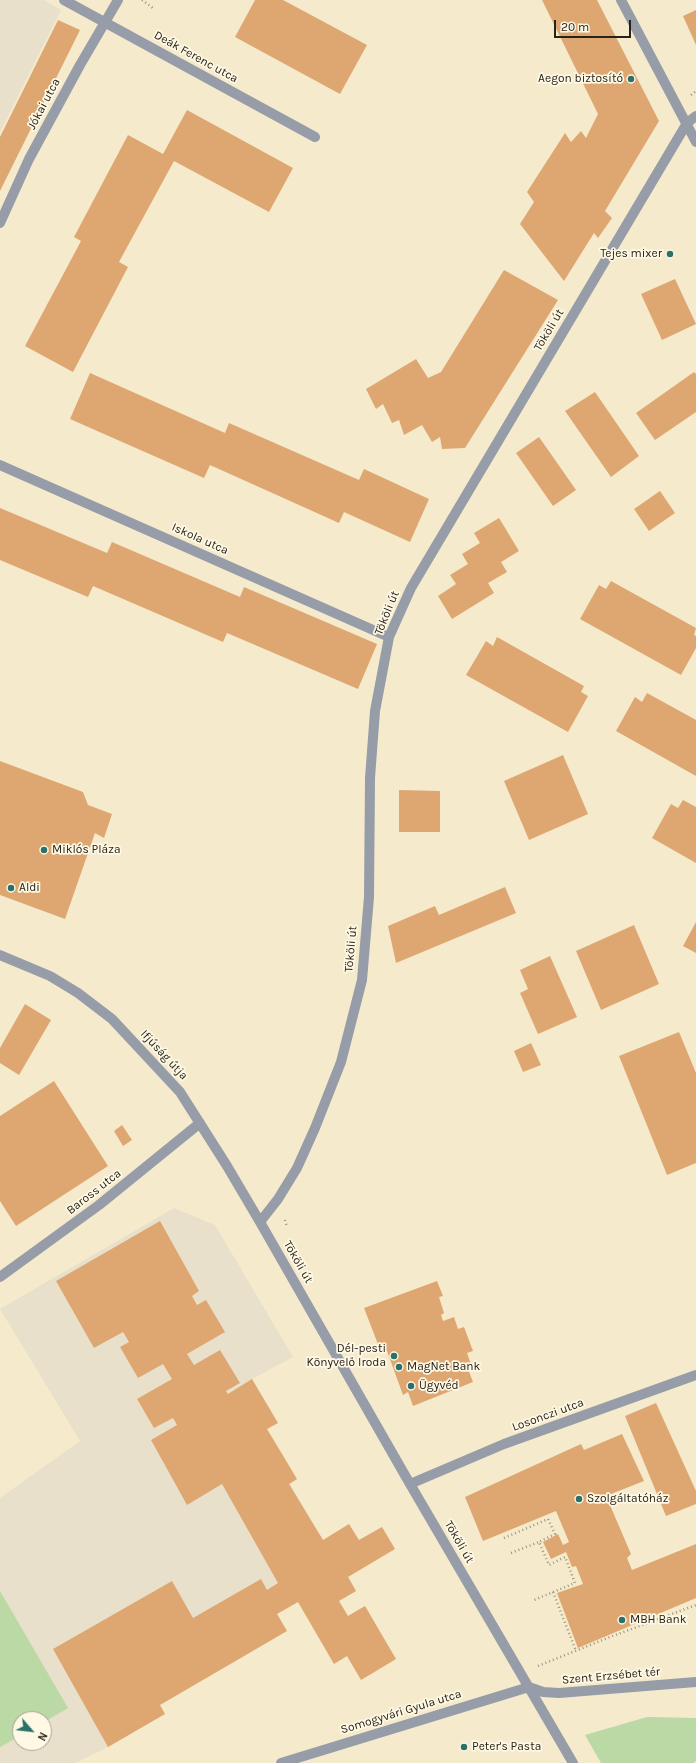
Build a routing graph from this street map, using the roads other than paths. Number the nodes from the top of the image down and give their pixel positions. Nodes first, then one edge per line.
1 (64, 0) edge
2 (118, 0) edge
3 (621, 0) edge
4 (104, 23) junction
5 (696, 116) edge
6 (687, 123) junction
7 (315, 137) dead end
8 (696, 142) edge
9 (0, 223) edge
10 (0, 465) edge
11 (389, 637) junction
12 (0, 955) edge
13 (200, 1123) junction
14 (260, 1222) junction
15 (0, 1277) edge
16 (696, 1374) edge
17 (410, 1484) junction
18 (696, 1682) edge
19 (529, 1687) junction
20 (281, 1763) edge
21 (573, 1763) edge

1 - 4 street, Deák Ferenc utca
2 - 4 street, Jókai utca
3 - 6 street
4 - 7 street, Deák Ferenc utca
4 - 9 street, Jókai utca
5 - 6 street, Tököli út
6 - 8 street
6 - 11 street, Tököli út
10 - 11 street, Iskola utca
11 - 14 street, Tököli út
12 - 13 street, Ifjúság útja
13 - 14 street, Ifjúság útja
13 - 15 street, Baross utca
14 - 17 street, Tököli út
16 - 17 street, Losonczi utca
17 - 19 street, Tököli út
18 - 19 street, Szent Erzsébet tér
19 - 20 street, Somogyvári Gyula utca
19 - 21 street, Tököli út

